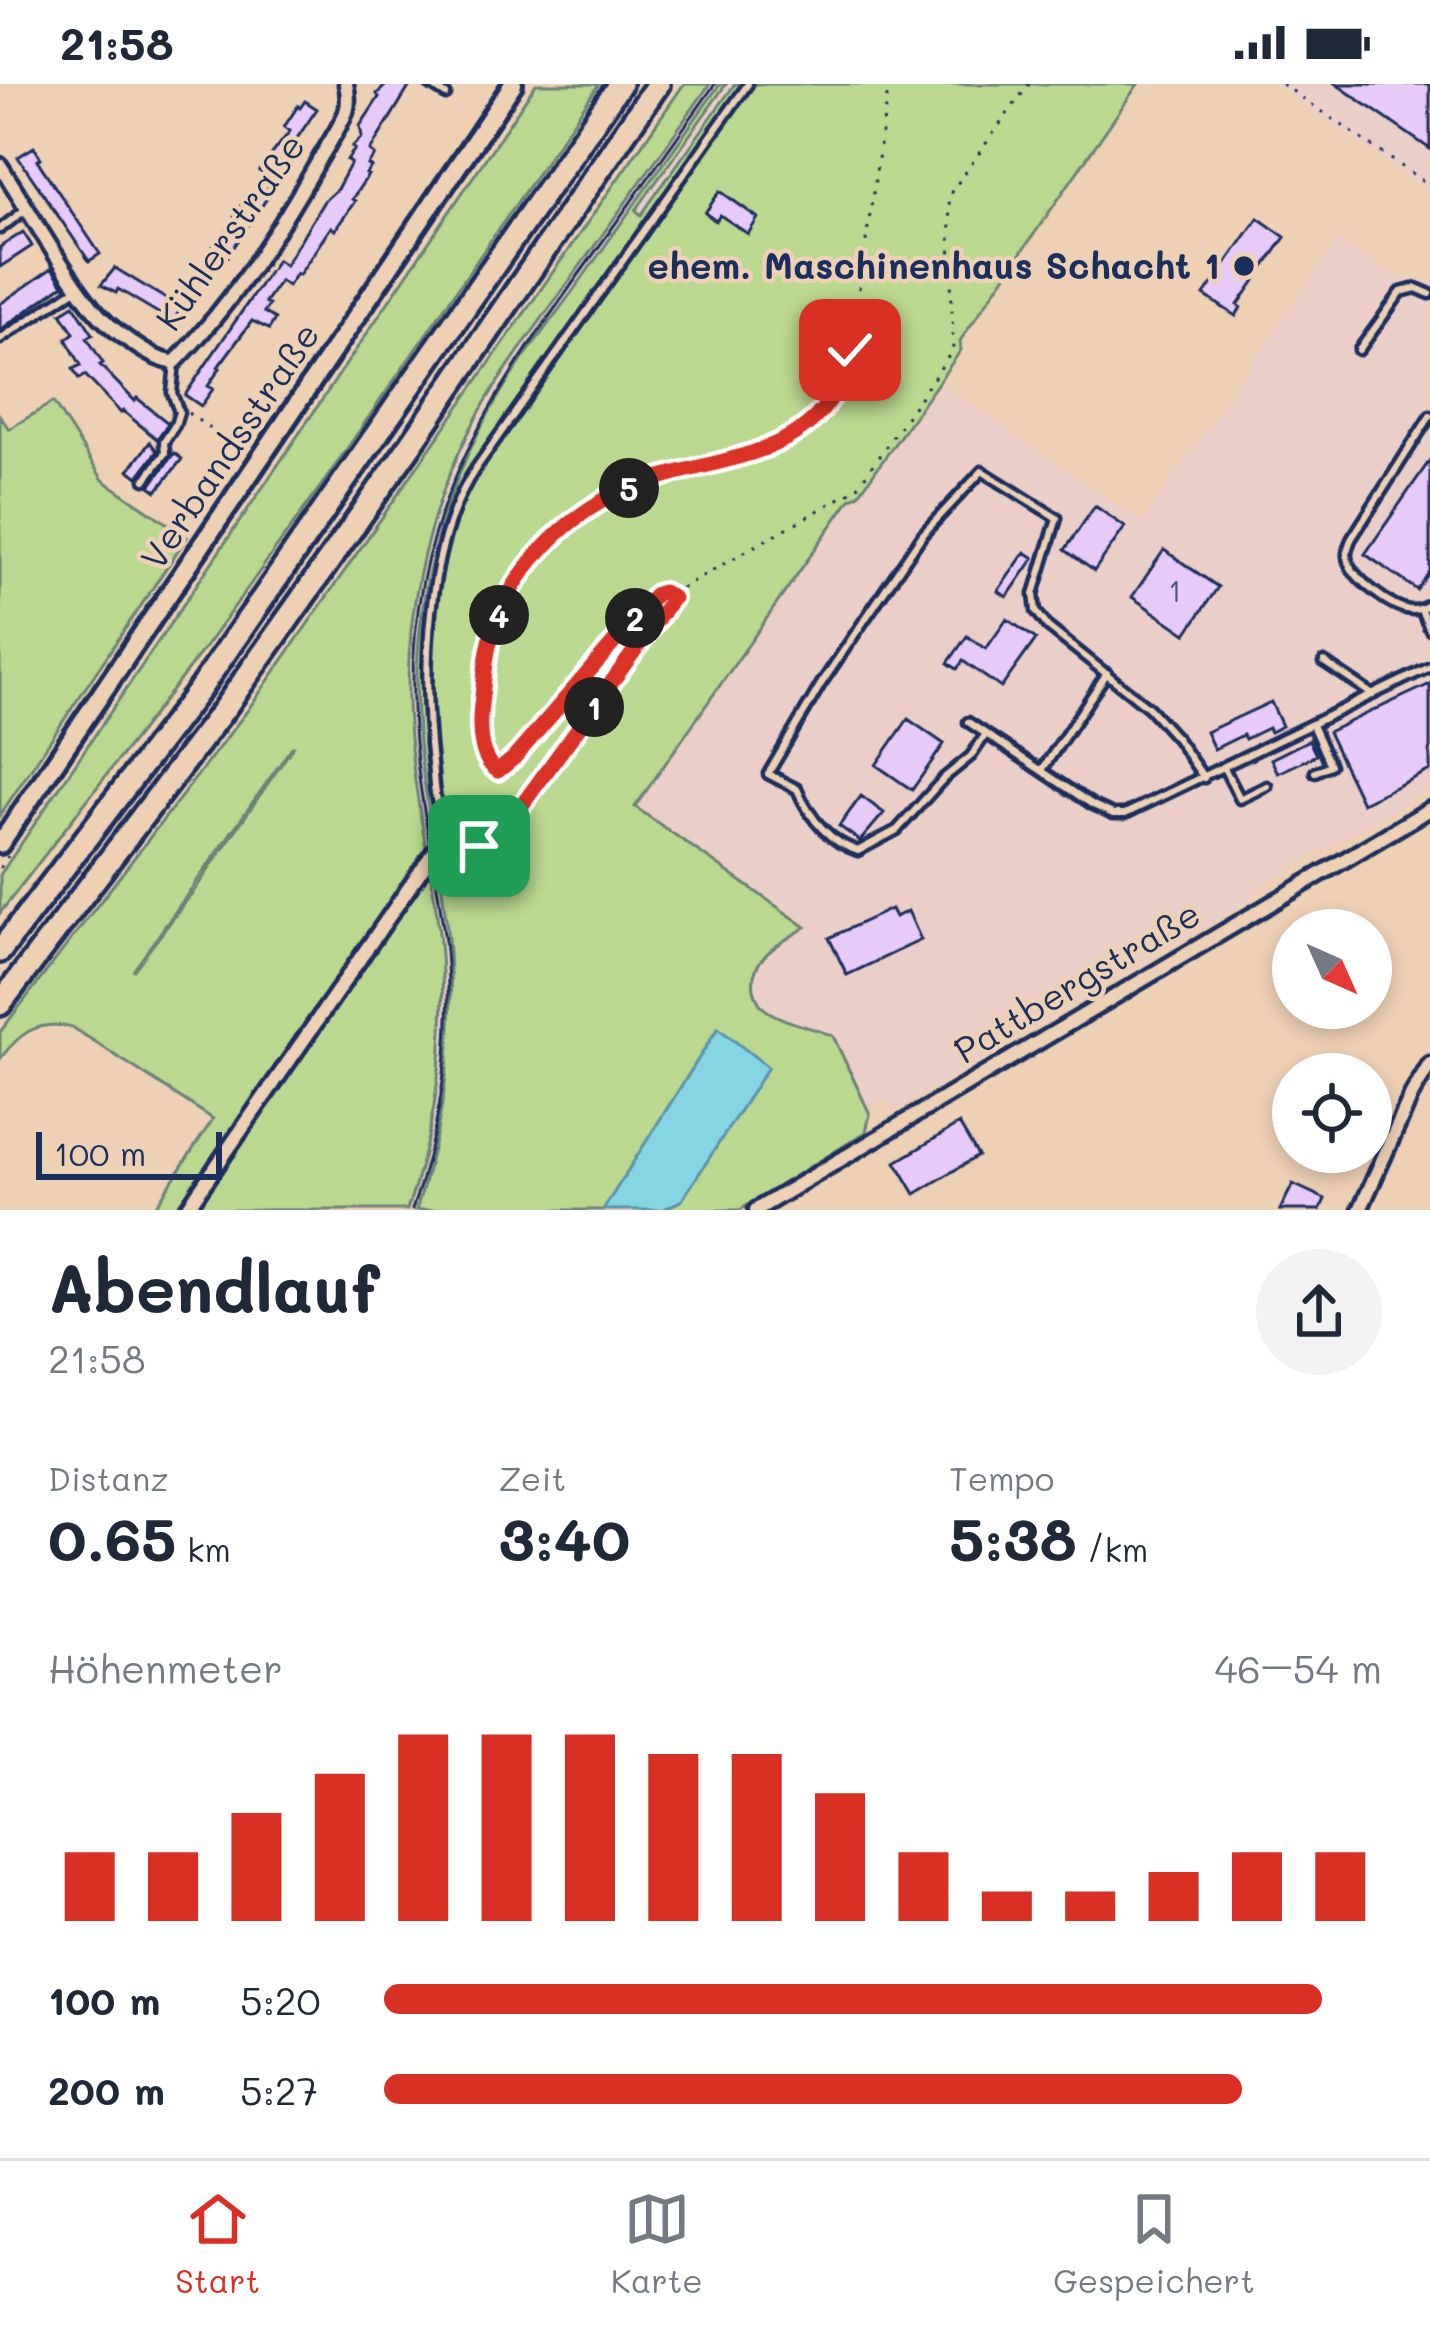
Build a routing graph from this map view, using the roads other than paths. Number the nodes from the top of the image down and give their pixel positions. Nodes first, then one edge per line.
1 (346, 84) edge
2 (430, 84) edge
3 (513, 84) edge
4 (620, 84) edge
5 (658, 84) edge
6 (748, 84) edge
7 (446, 95) dead end
8 (0, 165) edge
9 (28, 208) junction
10 (0, 229) edge
11 (79, 287) junction
12 (1430, 294) edge
13 (0, 339) edge
14 (1359, 350) dead end
15 (175, 362) junction
16 (1430, 416) edge
17 (145, 480) dead end
18 (1430, 604) edge
19 (1421, 610) junction
20 (1430, 630) edge
21 (1324, 662) dead end
22 (1430, 667) edge
23 (1107, 673) junction
24 (1373, 695) junction
25 (968, 722) dead end
26 (1312, 725) junction
27 (986, 734) junction
28 (1224, 768) junction
29 (1042, 770) junction
30 (1315, 772) dead end
31 (1204, 778) junction
32 (1267, 786) dead end
33 (1430, 809) edge
34 (453, 824) junction
35 (0, 844) edge
36 (492, 845) road end
37 (0, 951) edge
38 (0, 1004) edge
39 (1430, 1064) edge
40 (186, 1210) edge
41 (756, 1210) edge
42 (1360, 1210) edge

1 - 15 street, Kühlerstraße
2 - 7 lane
3 - 35 main road, Verbandsstraße
4 - 37 highway
5 - 38 highway
6 - 34 lane
8 - 9 street, Kühlerstraße
9 - 10 lane
9 - 11 street, Kühlerstraße
11 - 13 lane
11 - 15 street, Kühlerstraße
12 - 14 lane
15 - 17 lane
16 - 19 lane
18 - 19 lane
19 - 20 lane
21 - 24 lane
22 - 24 lane
23 - 27 lane
23 - 29 lane
23 - 31 lane
24 - 26 lane
25 - 27 lane
26 - 28 lane
26 - 30 lane
27 - 29 lane
28 - 31 lane
28 - 32 lane
29 - 31 lane
33 - 41 street, Pattbergstraße
34 - 36 lane
34 - 40 street
39 - 42 street

